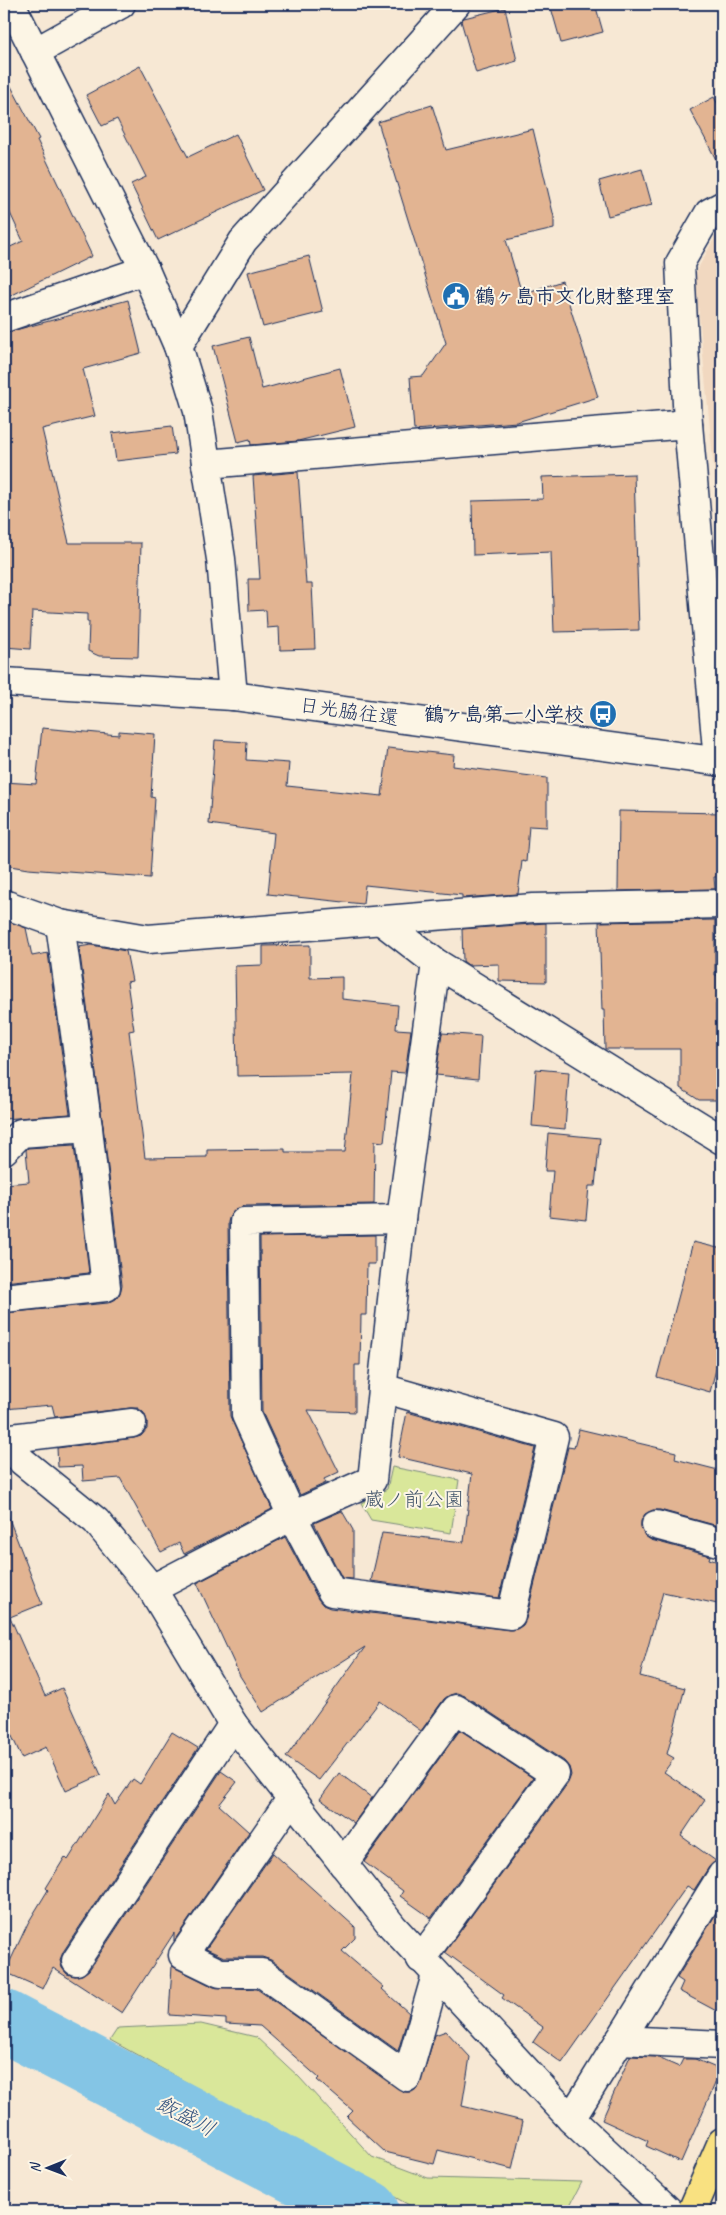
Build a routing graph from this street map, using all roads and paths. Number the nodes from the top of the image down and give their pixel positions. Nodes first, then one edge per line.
1 (11, 4) edge
2 (121, 4) edge
3 (456, 4) edge
4 (35, 52) junction
5 (722, 206) edge
6 (145, 270) junction
7 (4, 318) edge
8 (178, 346) junction
9 (688, 424) junction
10 (206, 464) junction
11 (4, 682) edge
12 (233, 696) junction
13 (720, 762) edge
14 (4, 904) edge
15 (722, 904) edge
16 (383, 922) junction
17 (60, 924) junction
18 (436, 963) junction
19 (88, 1128) junction
20 (722, 1140) edge
21 (4, 1150) edge
22 (401, 1220) junction
23 (4, 1298) edge
24 (382, 1388) junction
25 (132, 1423) dead end
26 (4, 1439) edge
27 (292, 1516) junction
28 (656, 1525) dead end
29 (722, 1543) edge
30 (152, 1589) junction
31 (233, 1724) junction
32 (291, 1799) junction
33 (342, 1864) junction
34 (722, 1875) edge
35 (76, 1961) dead end
36 (429, 1967) junction
37 (620, 2040) junction
38 (722, 2044) edge
39 (571, 2119) junction
40 (722, 2142) edge
41 (668, 2211) edge
42 (692, 2211) edge

1 - 4 street
2 - 4 street
3 - 8 street
4 - 6 street
5 - 9 street
6 - 7 street
6 - 8 street
8 - 10 street
9 - 10 street
9 - 13 street
10 - 12 street
11 - 12 street, 日光脇往還
12 - 13 street, 日光脇往還
14 - 17 street
15 - 16 street
16 - 17 street
16 - 18 street
17 - 19 street
18 - 20 street
18 - 22 street
19 - 21 street
19 - 23 street
22 - 24 street
22 - 27 street
24 - 27 street
24 - 27 street
25 - 26 street
26 - 30 street
27 - 30 street
28 - 29 street
30 - 31 street
31 - 32 street
31 - 35 street
32 - 33 street
32 - 36 street
33 - 36 street
33 - 36 street
34 - 37 street
36 - 39 street
37 - 38 street
37 - 39 street
39 - 41 street
40 - 42 main road

